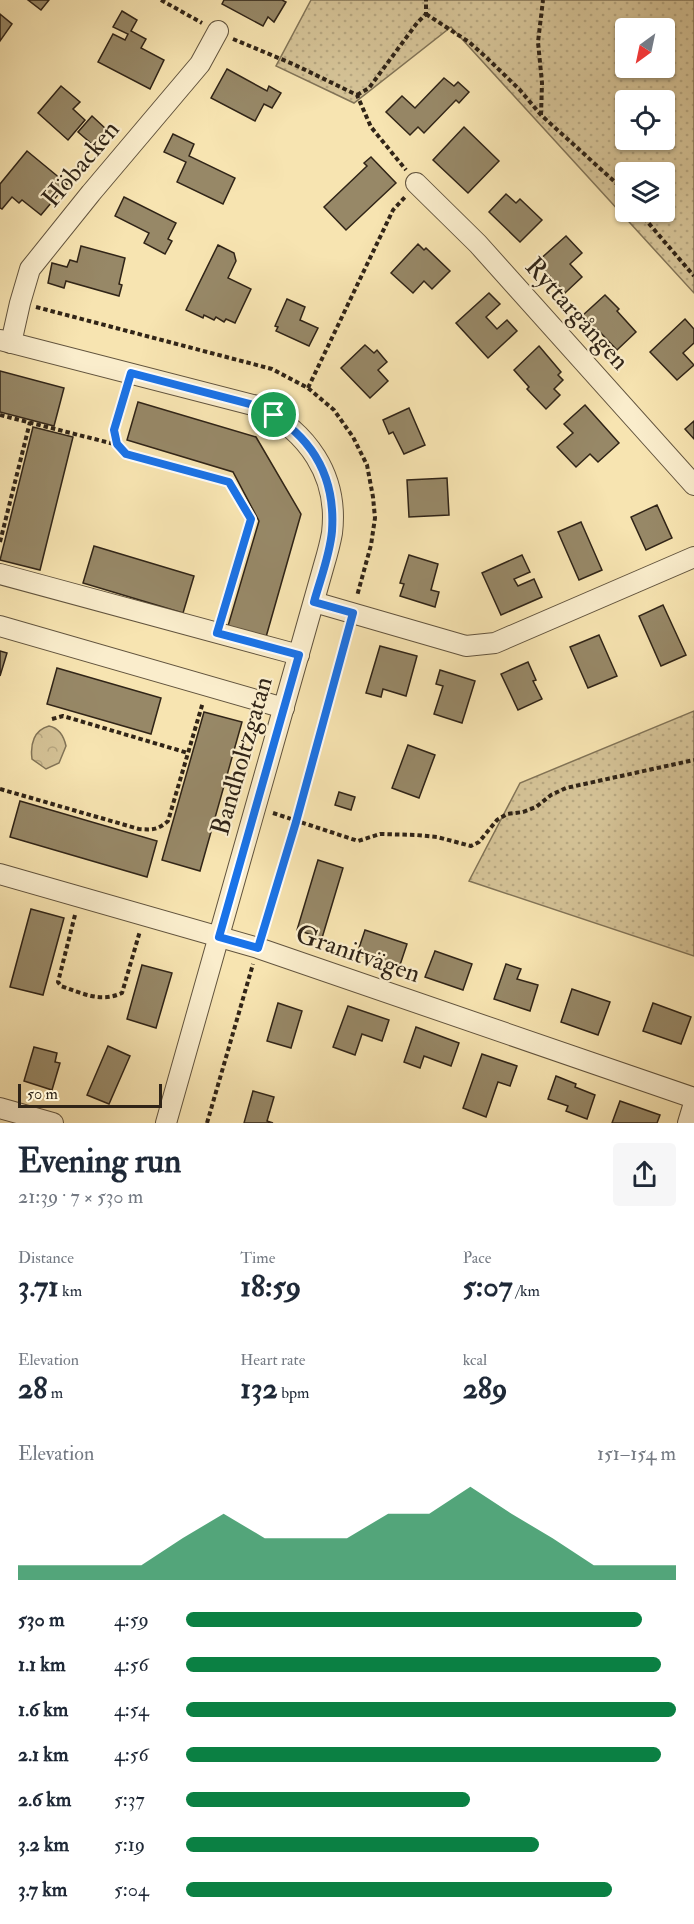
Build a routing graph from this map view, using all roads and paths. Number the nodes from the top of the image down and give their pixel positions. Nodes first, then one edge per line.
1 (161, 0) edge
2 (426, 0) edge
3 (543, 0) edge
4 (426, 14) junction
5 (218, 31) junction
6 (357, 95) junction
7 (541, 115) junction
8 (416, 183) junction
9 (615, 183) edge
10 (648, 222) edge
11 (694, 276) edge
12 (6, 341) edge
13 (131, 373) junction
14 (308, 388) dead end
15 (0, 415) edge
16 (30, 422) junction
17 (118, 445) junction
18 (694, 484) edge
19 (0, 542) edge
20 (694, 557) edge
21 (0, 574) edge
22 (314, 602) junction
23 (353, 613) junction
24 (0, 626) edge
25 (217, 633) junction
26 (299, 655) junction
27 (208, 687) junction
28 (284, 708) junction
29 (52, 719) dead end
30 (188, 753) junction
31 (694, 760) edge
32 (0, 789) edge
33 (255, 808) junction
34 (296, 822) junction
35 (0, 874) edge
36 (80, 897) junction
37 (144, 915) junction
38 (219, 937) junction
39 (258, 948) junction
40 (694, 1098) edge
41 (694, 1103) edge
42 (0, 1108) edge
43 (53, 1123) edge
44 (166, 1123) edge
45 (207, 1123) edge
46 (688, 1123) edge

1 - 5 path
2 - 4 path
3 - 7 path
4 - 6 path
4 - 7 path
5 - 6 path
5 - 12 street, Höbacken
6 - 8 path
7 - 9 path
8 - 14 path
8 - 18 street, Ryttargången
10 - 11 path
12 - 13 street, Bandholtzgatan
13 - 17 path
13 - 22 street, Bandholtzgatan
15 - 16 path
16 - 17 path
16 - 19 path
17 - 25 path
20 - 23 street
21 - 25 street
22 - 23 street
22 - 26 street, Bandholtzgatan
23 - 34 path
24 - 27 street
25 - 26 street
26 - 28 street, Bandholtzgatan
27 - 28 street
27 - 30 path
28 - 33 street, Bandholtzgatan
29 - 30 path
30 - 32 path
31 - 34 path
33 - 34 path
33 - 38 street, Bandholtzgatan
34 - 39 path
35 - 36 street, Granitvägen
36 - 37 street, Granitvägen
36 - 37 path
37 - 38 street, Granitvägen
38 - 39 street, Granitvägen
38 - 44 street, Bandholtzgatan
39 - 40 street, Granitvägen
39 - 45 path
41 - 46 street
42 - 43 street

